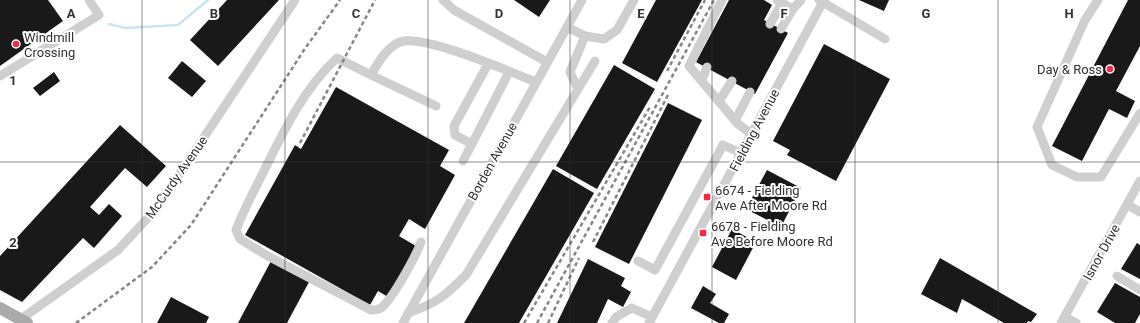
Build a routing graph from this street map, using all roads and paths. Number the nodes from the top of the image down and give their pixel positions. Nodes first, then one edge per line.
1 (295, 0) edge
2 (443, 0) edge
3 (582, 0) edge
4 (634, 0) edge
5 (722, 0) edge
6 (801, 0) edge
7 (1098, 0) edge
8 (93, 1) edge
9 (822, 1) edge
10 (779, 2) edge
11 (793, 9) junction
12 (770, 24) dead end
13 (567, 27) junction
14 (781, 29) dead end
15 (585, 36) junction
16 (885, 39) dead end
17 (595, 61) dead end
18 (547, 62) junction
19 (488, 64) junction
20 (707, 68) dead end
21 (510, 72) junction
22 (371, 75) junction
23 (0, 76) edge
24 (702, 80) junction
25 (732, 81) dead end
26 (536, 82) junction
27 (578, 89) junction
28 (750, 92) dead end
29 (719, 101) junction
30 (436, 106) dead end
31 (1140, 113) edge
32 (736, 121) junction
33 (752, 134) junction
34 (472, 144) junction
35 (741, 153) junction
36 (462, 162) dead end
37 (1140, 181) edge
38 (1128, 205) junction
39 (1140, 212) edge
40 (421, 242) dead end
41 (638, 261) dead end
42 (1117, 276) dead end
43 (1140, 290) edge
44 (0, 308) edge
45 (408, 314) junction
46 (651, 320) edge
47 (1063, 320) edge
48 (24, 321) edge
49 (403, 323) edge
50 (612, 323) edge
51 (1076, 323) edge

1 - 48 street, McCurdy Avenue
2 - 18 street
3 - 13 street, Borden Avenue
4 - 15 street
5 - 24 street
6 - 11 street
7 - 31 street
8 - 23 street
9 - 16 street
9 - 33 street, Fielding Avenue
10 - 11 street
10 - 12 street
11 - 14 street
13 - 15 street
13 - 18 street, Borden Avenue
15 - 27 street
17 - 27 street
18 - 26 street, Borden Avenue
19 - 21 street
19 - 22 street
19 - 34 street
20 - 24 street
21 - 26 street
21 - 34 street
22 - 30 street
22 - 40 street
24 - 29 street
25 - 29 street
26 - 45 street, Borden Avenue
27 - 45 street
28 - 32 street
29 - 32 street
32 - 33 street
33 - 35 street, Fielding Avenue
34 - 36 street
35 - 41 street
35 - 46 street, Fielding Avenue
37 - 38 street, Isnor Drive
38 - 39 street
38 - 47 street, Isnor Drive
42 - 43 street
44 - 48 main road
45 - 49 street, Borden Avenue
46 - 50 street
47 - 51 street

